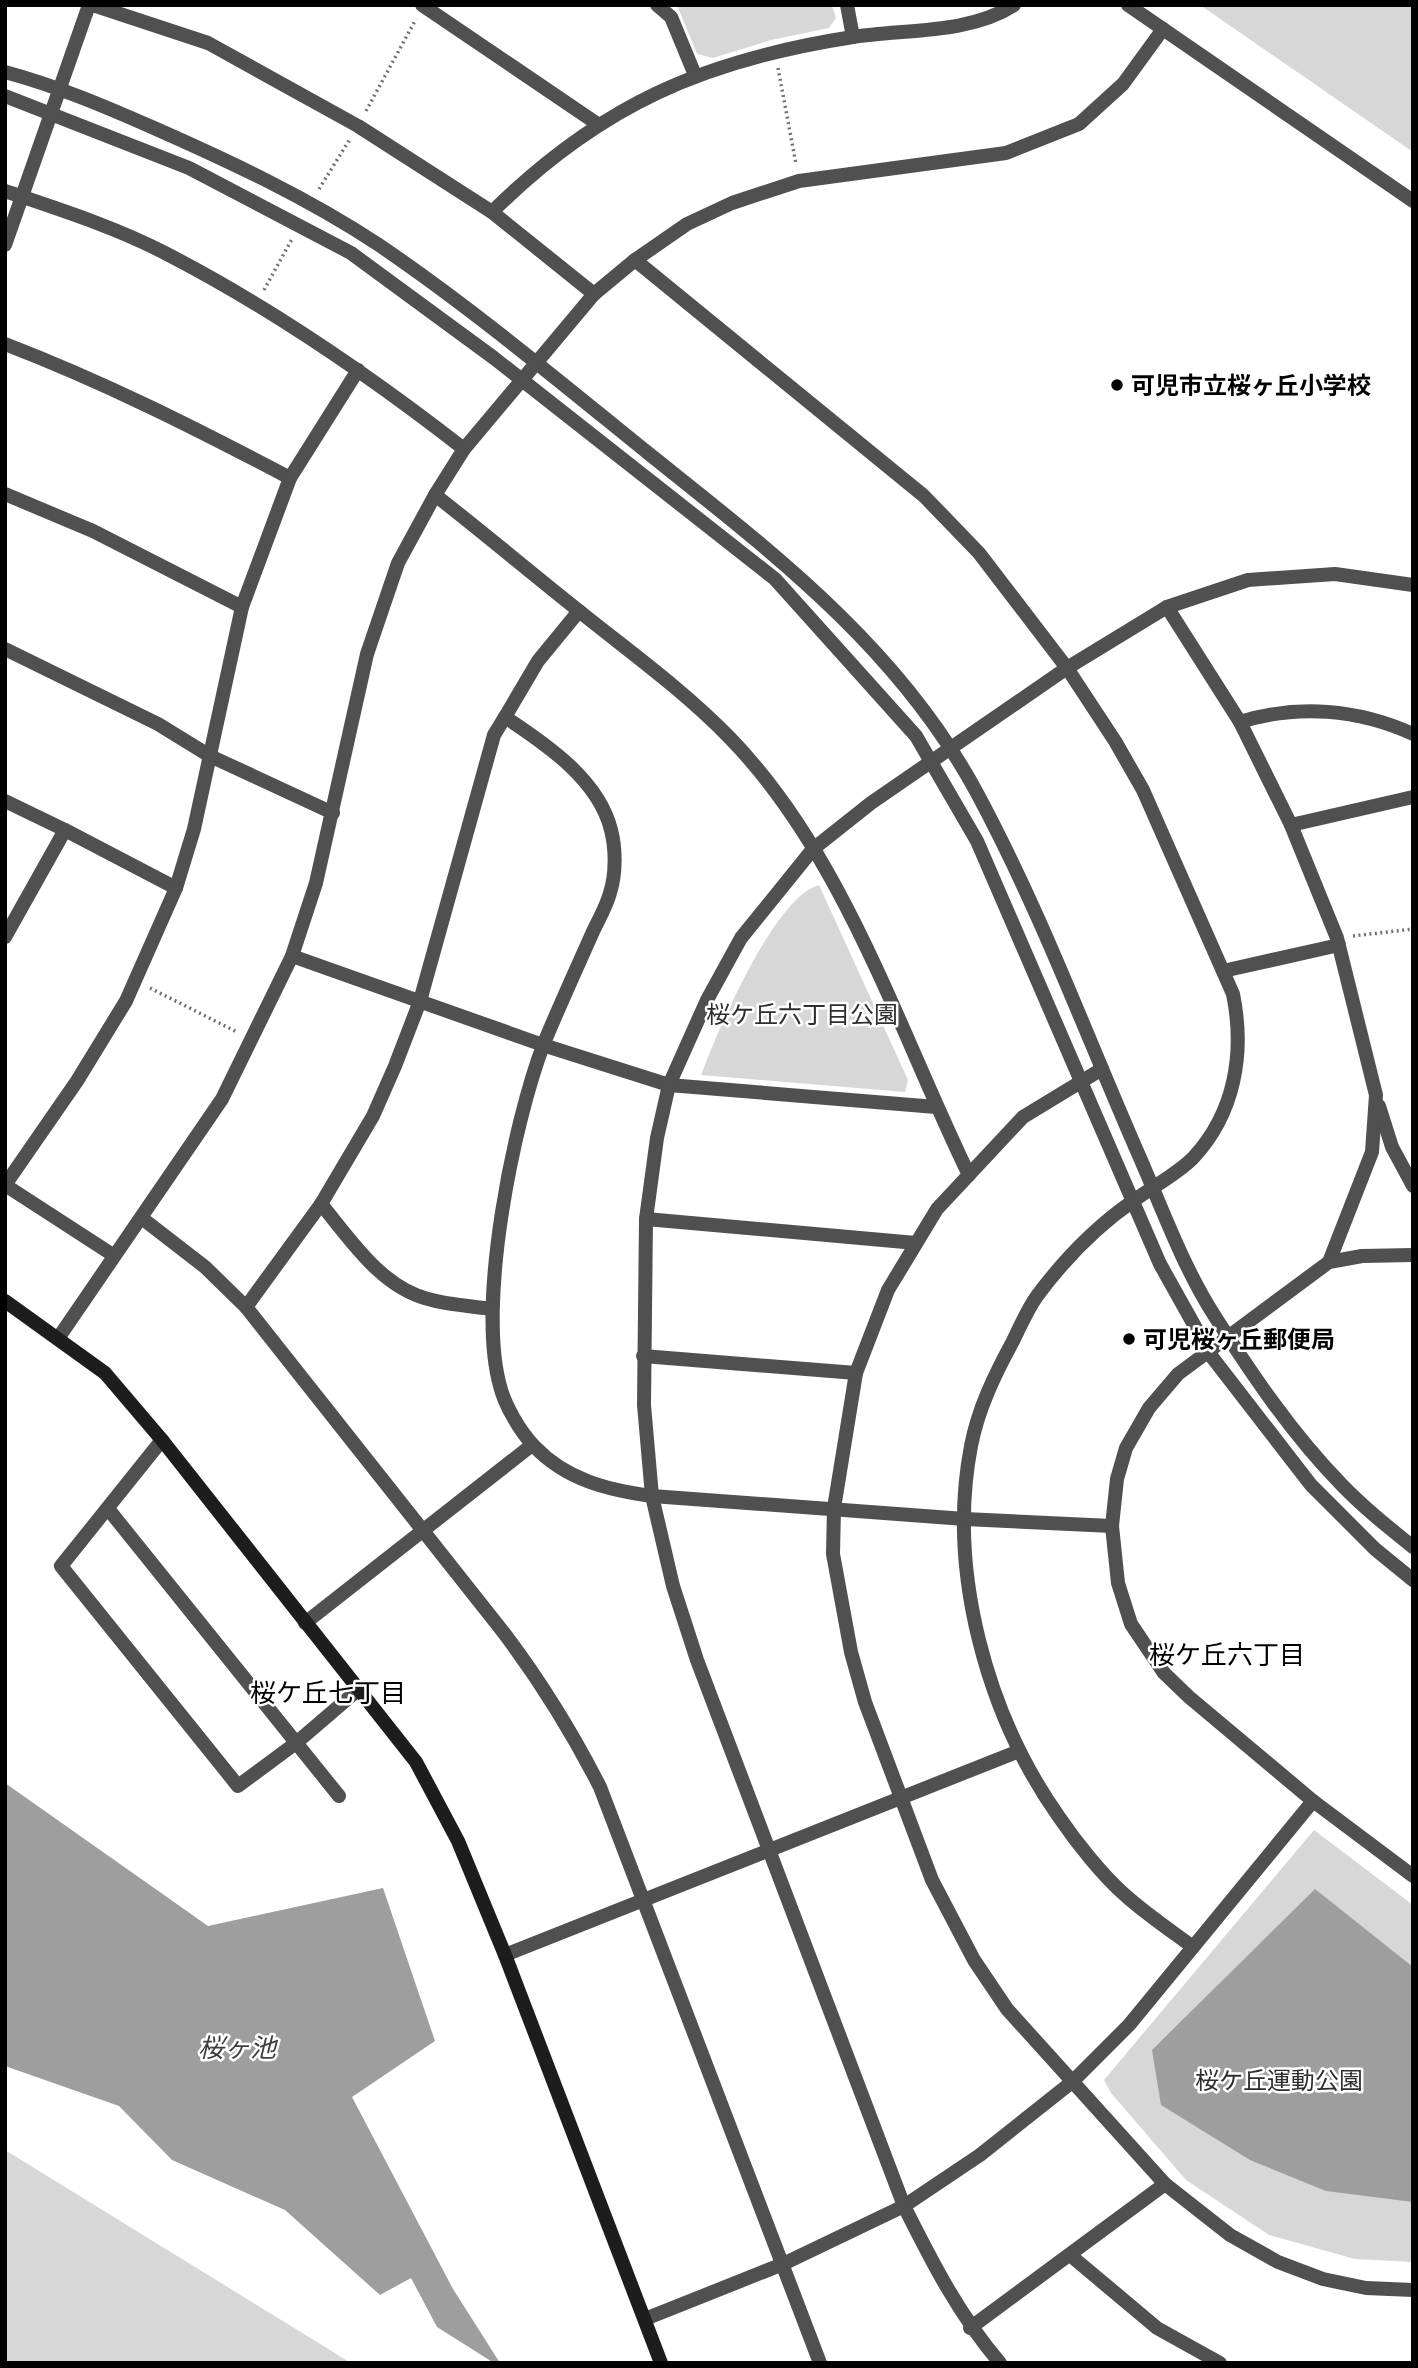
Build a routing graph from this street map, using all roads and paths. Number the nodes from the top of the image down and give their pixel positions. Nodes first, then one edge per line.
1 (91, 5) edge
2 (657, 5) edge
3 (847, 5) edge
4 (1014, 5) edge
5 (1128, 5) edge
6 (423, 6) edge
7 (1163, 29) junction
8 (853, 37) junction
9 (776, 52) junction
10 (5, 72) edge
11 (695, 75) junction
12 (60, 87) junction
13 (5, 96) edge
14 (51, 114) junction
15 (358, 125) junction
16 (599, 125) junction
17 (799, 181) junction
18 (5, 191) edge
19 (22, 197) junction
20 (1413, 201) edge
21 (311, 203) junction
22 (492, 212) junction
23 (300, 225) junction
24 (5, 245) edge
25 (635, 260) junction
26 (594, 294) junction
27 (256, 304) junction
28 (5, 344) edge
29 (536, 363) junction
30 (358, 370) junction
31 (523, 380) junction
32 (464, 449) junction
33 (290, 478) junction
34 (5, 494) edge
35 (435, 495) junction
36 (1413, 585) edge
37 (243, 607) junction
38 (1167, 607) junction
39 (579, 611) junction
40 (5, 649) edge
41 (1067, 668) junction
42 (505, 717) junction
43 (1240, 722) junction
44 (1413, 734) edge
45 (950, 748) junction
46 (210, 756) junction
47 (930, 761) junction
48 (1413, 797) edge
49 (5, 801) edge
50 (333, 813) junction
51 (1291, 825) junction
52 (65, 830) junction
53 (813, 849) junction
54 (176, 888) junction
55 (1413, 929) edge
56 (5, 937) edge
57 (1338, 942) junction
58 (292, 956) junction
59 (1223, 971) junction
60 (136, 980) junction
61 (421, 1001) junction
62 (253, 1040) junction
63 (544, 1045) junction
64 (1102, 1069) junction
65 (1080, 1081) junction
66 (669, 1085) junction
67 (1376, 1098) junction
68 (936, 1107) junction
69 (969, 1175) junction
70 (5, 1185) edge
71 (1413, 1186) edge
72 (1153, 1188) junction
73 (1132, 1201) junction
74 (321, 1204) junction
75 (143, 1219) junction
76 (646, 1219) junction
77 (916, 1242) junction
78 (113, 1255) junction
79 (1413, 1255) edge
80 (1329, 1262) junction
81 (5, 1301) edge
82 (246, 1307) junction
83 (492, 1309) junction
84 (59, 1337) junction
85 (1230, 1338) junction
86 (1209, 1351) junction
87 (642, 1356) junction
88 (856, 1373) junction
89 (163, 1440) junction
90 (532, 1445) junction
91 (652, 1496) junction
92 (834, 1508) junction
93 (109, 1510) junction
94 (965, 1519) junction
95 (1112, 1526) junction
96 (422, 1530) junction
97 (1413, 1547) edge
98 (1413, 1580) edge
99 (305, 1622) junction
100 (359, 1689) junction
101 (296, 1743) junction
102 (1018, 1751) junction
103 (339, 1796) dead end
104 (902, 1798) junction
105 (1313, 1801) junction
106 (770, 1850) junction
107 (1413, 1876) edge
108 (644, 1901) junction
109 (1193, 1947) junction
110 (505, 1955) junction
111 (1072, 2082) junction
112 (1165, 2184) junction
113 (904, 2206) junction
114 (1070, 2255) junction
115 (783, 2264) junction
116 (1413, 2290) edge
117 (645, 2319) junction
118 (970, 2328) junction
119 (662, 2363) edge
120 (820, 2363) edge
121 (1000, 2363) edge
122 (1220, 2363) edge

1 - 12 street
1 - 15 street
2 - 11 street
3 - 8 street
4 - 8 street
5 - 7 street
6 - 15 path
6 - 16 street
7 - 17 street
7 - 20 street
8 - 9 street
9 - 11 street
9 - 17 path
10 - 12 street
11 - 16 street
12 - 14 street
12 - 21 street
13 - 14 street
14 - 19 street
14 - 23 street
15 - 21 path
15 - 22 street
16 - 22 street
17 - 25 street
18 - 19 street
19 - 24 street
19 - 27 street
21 - 29 street
22 - 26 street
23 - 27 path
23 - 31 street
25 - 26 street
25 - 41 street
26 - 29 street
27 - 30 street
28 - 33 street
29 - 31 street
29 - 45 street
30 - 32 street
30 - 33 street
31 - 32 street
31 - 47 street
32 - 35 street
33 - 37 street
34 - 37 street
35 - 39 street
35 - 50 street
36 - 38 street
37 - 46 street
38 - 41 street
38 - 43 street
39 - 42 street
39 - 53 street
40 - 46 street
41 - 45 street
41 - 59 street
42 - 61 street
42 - 63 street
43 - 44 street
43 - 51 street
45 - 47 street
45 - 64 street
46 - 50 street
46 - 54 street
47 - 53 street
47 - 65 street
48 - 51 street
49 - 52 street
50 - 58 street
51 - 57 street
52 - 54 street
52 - 56 street
53 - 66 street
53 - 68 street
54 - 60 street
55 - 57 path
57 - 59 street
57 - 67 street
58 - 61 street
58 - 62 street
59 - 72 street
60 - 62 path
60 - 70 street
61 - 63 street
61 - 74 street
62 - 75 street
63 - 66 street
63 - 83 street
64 - 65 street
64 - 72 street
65 - 69 street
65 - 73 street
66 - 68 street
66 - 76 street
67 - 71 street
67 - 80 street
68 - 69 street
69 - 77 street
70 - 78 street
72 - 73 street
72 - 85 street
73 - 86 street
73 - 94 street
74 - 82 street
74 - 83 street
75 - 78 street
75 - 82 street
76 - 77 street
76 - 87 street
77 - 88 street
78 - 84 street
79 - 80 street
80 - 85 street
81 - 84 street
82 - 96 street
83 - 90 street
84 - 89 street
85 - 86 street
85 - 97 street
86 - 95 street
86 - 98 street
87 - 88 street
87 - 91 street
88 - 92 street
89 - 93 street
89 - 99 street
90 - 91 street
90 - 96 street
91 - 92 street
91 - 106 street
92 - 94 street
92 - 104 street
93 - 101 street
93 - 101 street
94 - 95 street
94 - 102 street
95 - 105 street
96 - 99 street
96 - 108 street
99 - 100 street
100 - 101 street
100 - 110 street
101 - 103 street
102 - 104 street
102 - 109 street
104 - 106 street
104 - 111 street
105 - 107 street
105 - 109 street
106 - 108 street
106 - 113 street
108 - 110 street
108 - 115 street
109 - 111 street
110 - 117 street
111 - 112 street
111 - 113 street
112 - 114 street
112 - 116 street
113 - 115 street
113 - 118 street
114 - 118 street
114 - 122 street
115 - 117 street
115 - 120 street
117 - 119 street
118 - 121 street

